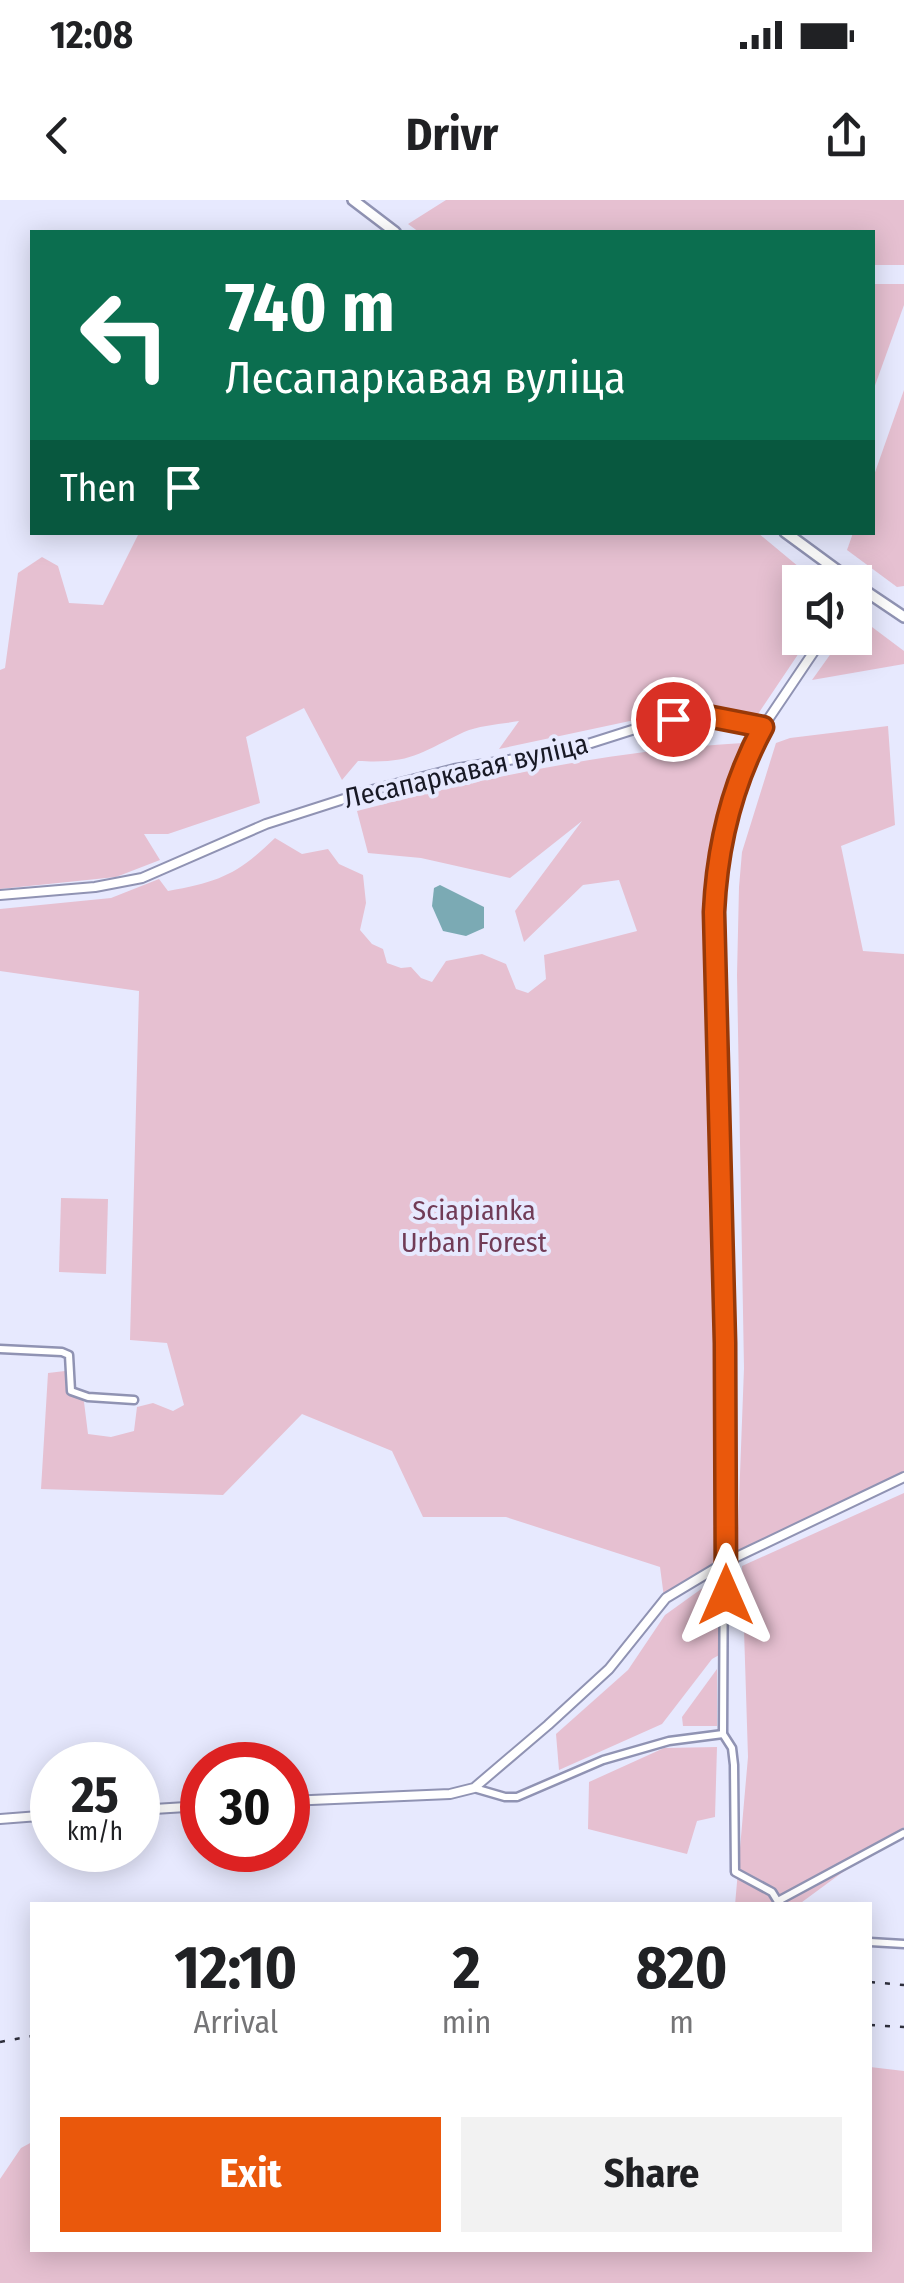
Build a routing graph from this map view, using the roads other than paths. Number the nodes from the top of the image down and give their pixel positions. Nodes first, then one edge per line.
1 (354, 200) edge
2 (392, 230) edge
3 (788, 535) edge
4 (828, 565) edge
5 (872, 597) edge
6 (904, 618) edge
7 (812, 655) edge
8 (763, 727) junction
9 (0, 896) edge
10 (0, 1350) edge
11 (134, 1400) dead end
12 (904, 1477) edge
13 (726, 1562) junction
14 (724, 1734) junction
15 (474, 1788) junction
16 (310, 1800) edge
17 (30, 1817) edge
18 (0, 1819) edge
19 (904, 1833) edge
20 (778, 1902) edge
21 (781, 1902) edge
22 (872, 1942) edge
23 (904, 1944) edge

1 - 2 main road
3 - 4 main road
5 - 6 main road
7 - 8 street
8 - 9 street, Лесапаркавая вуліца
8 - 13 street
10 - 11 street
12 - 13 street
13 - 14 street
13 - 15 street
14 - 15 street
14 - 20 street
15 - 16 street
17 - 18 street
19 - 21 street
22 - 23 street

